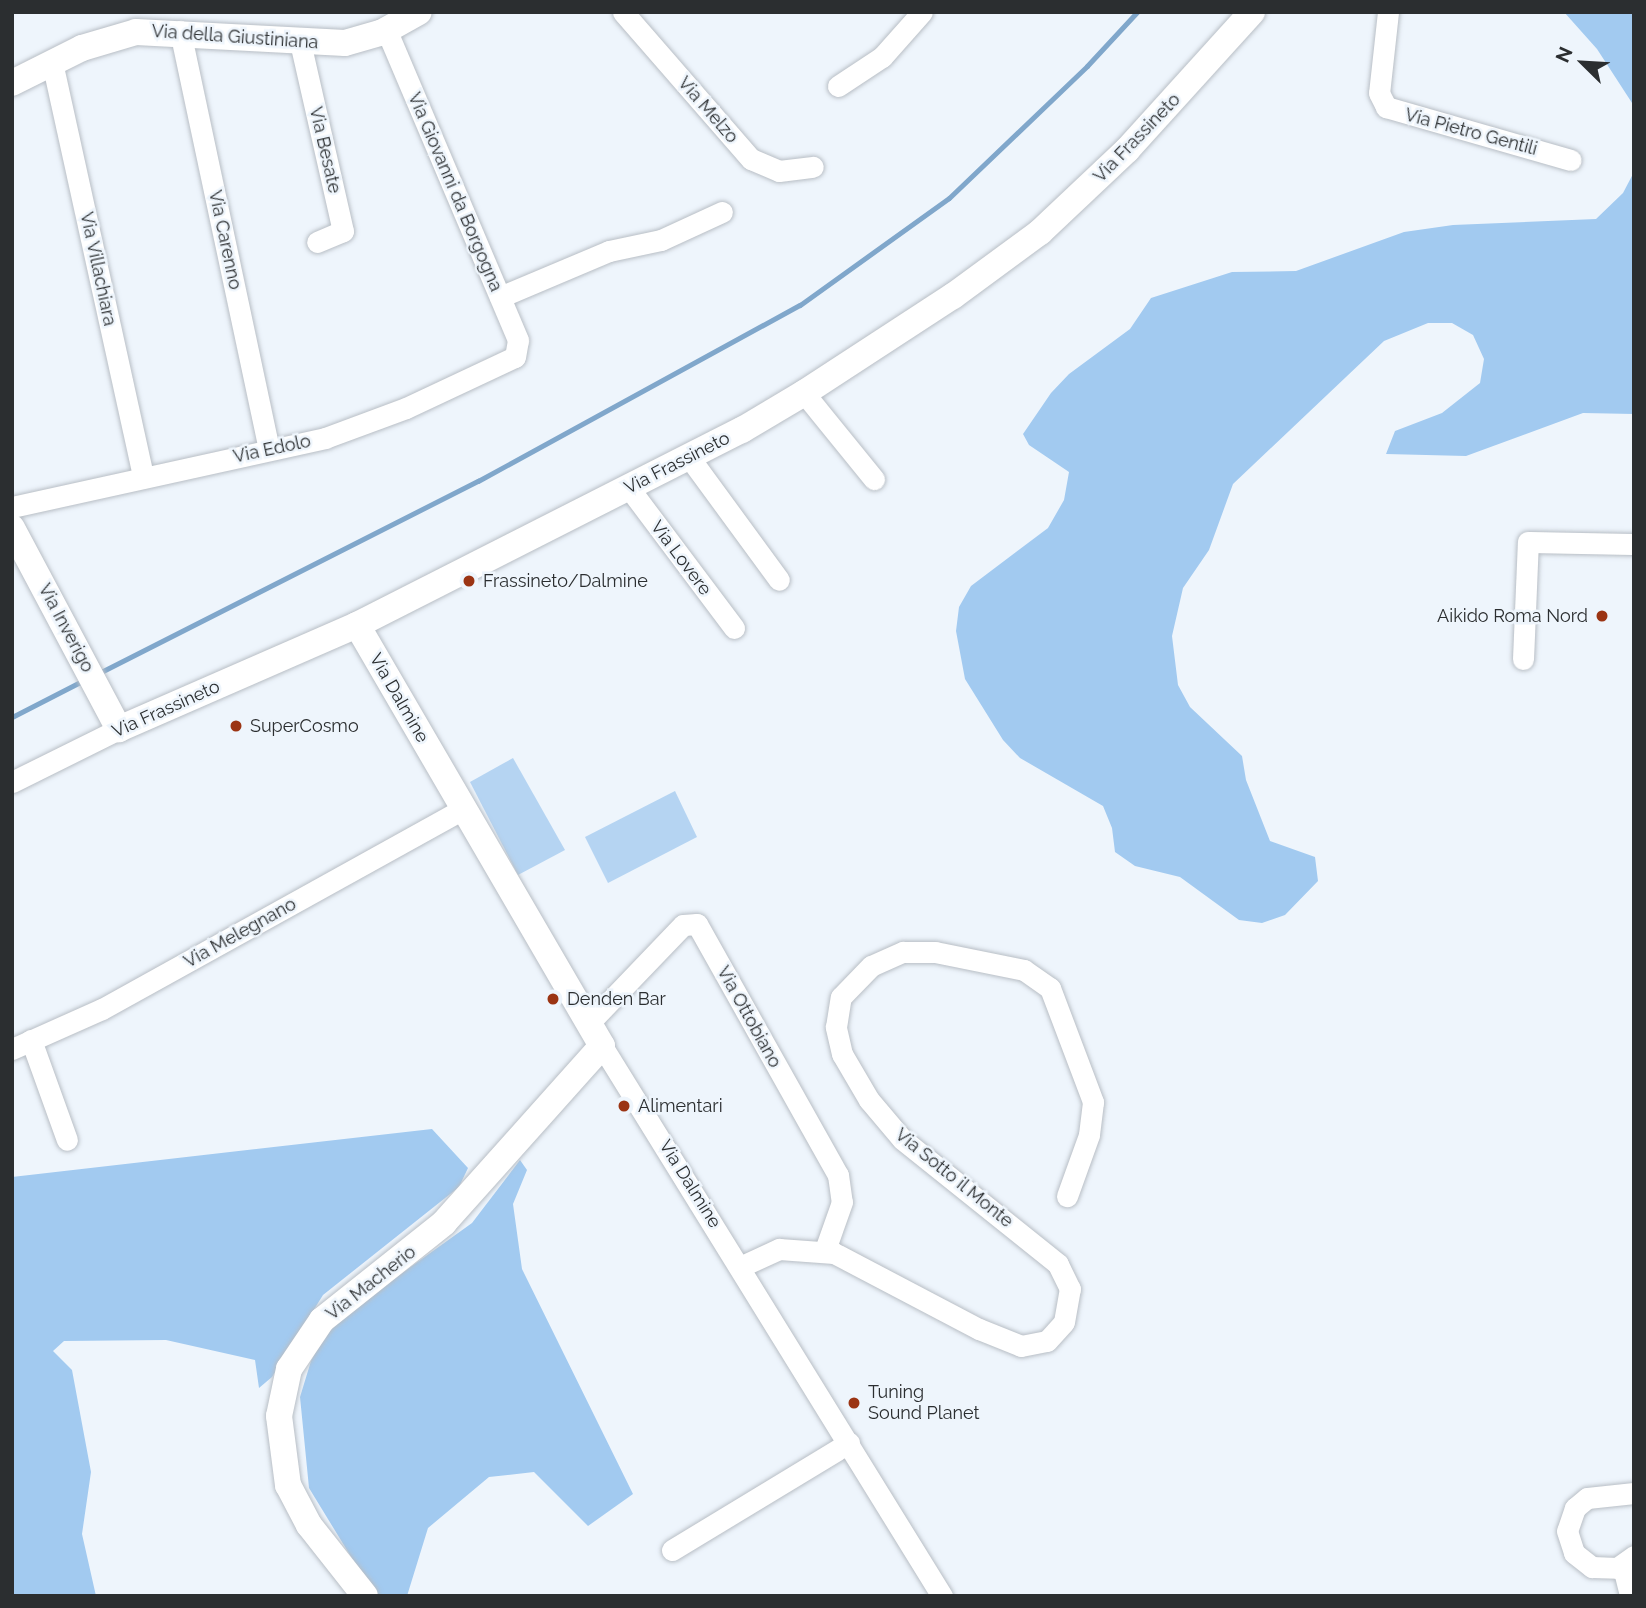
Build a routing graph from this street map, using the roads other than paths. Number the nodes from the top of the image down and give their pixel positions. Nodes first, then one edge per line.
1 (419, 12) edge
2 (623, 12) edge
3 (922, 12) edge
4 (1252, 12) edge
5 (1388, 12) edge
6 (180, 31) junction
7 (387, 31) junction
8 (300, 42) junction
9 (52, 62) junction
10 (12, 83) edge
11 (838, 86) dead end
12 (1571, 160) dead end
13 (813, 167) dead end
14 (722, 212) dead end
15 (317, 242) dead end
16 (500, 297) junction
17 (518, 353) joint
18 (804, 393) junction
19 (270, 449) junction
20 (689, 457) junction
21 (143, 476) junction
22 (874, 479) dead end
23 (629, 488) junction
24 (12, 507) edge
25 (12, 528) edge
26 (1634, 544) edge
27 (779, 580) dead end
28 (357, 625) junction
29 (734, 628) dead end
30 (1523, 659) dead end
31 (115, 721) junction
32 (12, 782) edge
33 (464, 808) junction
34 (595, 1035) junction
35 (22, 1045) edge
36 (67, 1140) dead end
37 (1067, 1196) dead end
38 (825, 1251) junction
39 (742, 1266) junction
40 (849, 1443) junction
41 (1624, 1494) edge
42 (1634, 1512) edge
43 (672, 1550) dead end
44 (1629, 1561) edge
45 (365, 1596) edge
46 (942, 1596) edge
47 (1630, 1596) edge

1 - 7 street, Via della Giustiniana
2 - 13 street, Via Melzo
3 - 11 street
4 - 18 street, Via Frassineto
5 - 12 street, Via Pietro Gentili
6 - 8 street, Via della Giustiniana
6 - 9 street, Via della Giustiniana
6 - 19 street, Via Carenno
7 - 8 street, Via della Giustiniana
7 - 16 street, Via Giovanni da Borgogna
8 - 15 street, Via Besate
9 - 10 street, Via della Giustiniana
9 - 21 street, Via Villachiara
14 - 16 street
16 - 17 street, Via Giovanni da Borgogna
17 - 19 street, Via Edolo
18 - 20 street, Via Frassineto
18 - 22 street
19 - 21 street, Via Edolo
20 - 23 street, Via Frassineto
20 - 27 street
21 - 24 street, Via Edolo
23 - 28 street, Via Frassineto
23 - 29 street, Via Lovere
25 - 31 street, Via Inverigo
26 - 30 street
28 - 31 street, Via Frassineto
28 - 33 street, Via Dalmine
31 - 32 street, Via Frassineto
33 - 34 street, Via Dalmine
33 - 35 street, Via Melegnano
34 - 38 street, Via Ottobiano
34 - 39 street, Via Dalmine
34 - 45 street, Via Macherio
35 - 36 street
37 - 38 street, Via Sotto il Monte
38 - 39 street, Via Sotto il Monte
39 - 40 street, Via Dalmine
40 - 43 street
40 - 46 street, Via Dalmine
41 - 42 street
41 - 44 street
44 - 47 street

